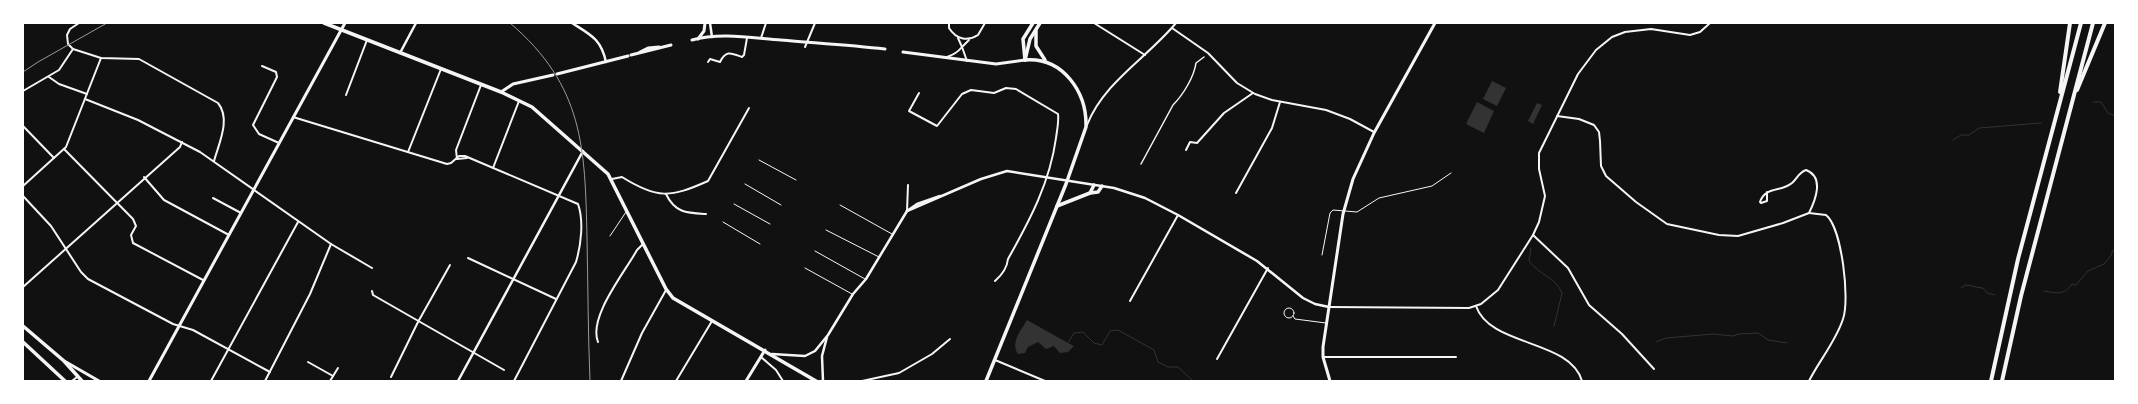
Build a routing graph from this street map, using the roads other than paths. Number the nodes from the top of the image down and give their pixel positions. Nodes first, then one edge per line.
1 (79, 23) edge
2 (324, 23) edge
3 (345, 23) edge
4 (416, 23) edge
5 (572, 23) edge
6 (705, 23) edge
7 (710, 23) edge
8 (766, 23) edge
9 (815, 23) edge
10 (949, 23) edge
11 (985, 23) edge
12 (1033, 23) edge
13 (1040, 23) edge
14 (1094, 23) edge
15 (1176, 23) edge
16 (1435, 23) edge
17 (1710, 23) edge
18 (2070, 23) edge
19 (2080, 23) edge
20 (2092, 23) edge
21 (2105, 23) edge
22 (1172, 28) junction
23 (341, 30) junction
24 (1037, 30) junction
25 (712, 37) junction
26 (747, 38) junction
27 (958, 38) junction
28 (698, 39) junction
29 (761, 39) junction
30 (971, 39) junction
31 (367, 40) junction
32 (692, 40) dead end
33 (808, 42) junction
34 (671, 45) dead end
35 (805, 47) dead end
36 (962, 47) junction
37 (73, 48) junction
38 (885, 49) dead end
39 (903, 52) dead end
40 (400, 54) junction
41 (1145, 54) junction
42 (947, 57) junction
43 (1204, 57) dead end
44 (101, 58) junction
45 (967, 60) junction
46 (1025, 60) junction
47 (1045, 61) junction
48 (606, 62) junction
49 (708, 62) dead end
50 (262, 66) dead end
51 (441, 70) junction
52 (49, 77) junction
53 (481, 85) junction
54 (23, 91) edge
55 (501, 92) junction
56 (919, 93) dead end
57 (1252, 93) junction
58 (86, 94) junction
59 (346, 95) dead end
60 (85, 99) junction
61 (519, 100) junction
62 (1280, 102) junction
63 (2058, 107) junction
64 (749, 108) dead end
65 (1557, 116) junction
66 (2068, 116) junction
67 (294, 117) junction
68 (23, 126) edge
69 (1086, 128) junction
70 (1374, 133) junction
71 (182, 142) junction
72 (279, 143) junction
73 (64, 149) junction
74 (1186, 150) dead end
75 (583, 151) junction
76 (408, 152) junction
77 (54, 158) junction
78 (457, 159) junction
79 (759, 160) dead end
80 (214, 162) junction
81 (1141, 164) dead end
82 (493, 168) junction
83 (1451, 173) dead end
84 (144, 177) junction
85 (1048, 177) junction
86 (612, 179) junction
87 (796, 180) dead end
88 (745, 184) dead end
89 (1094, 184) junction
90 (908, 185) dead end
91 (23, 186) edge
92 (1102, 186) junction
93 (253, 190) junction
94 (1767, 192) junction
95 (1090, 193) junction
96 (1236, 193) dead end
97 (666, 194) junction
98 (559, 195) junction
99 (23, 196) edge
100 (213, 198) dead end
101 (116, 202) junction
102 (734, 204) dead end
103 (781, 205) dead end
104 (840, 205) dead end
105 (1057, 206) junction
106 (628, 210) junction
107 (907, 211) junction
108 (1344, 211) junction
109 (241, 213) junction
110 (1809, 213) junction
111 (706, 214) dead end
112 (1178, 215) junction
113 (298, 222) junction
114 (723, 222) dead end
115 (770, 224) dead end
116 (826, 230) dead end
117 (229, 235) junction
118 (892, 235) junction
119 (1533, 235) junction
120 (610, 236) dead end
121 (331, 244) junction
122 (644, 244) junction
123 (760, 244) dead end
124 (65, 248) junction
125 (815, 251) dead end
126 (1322, 255) dead end
127 (879, 257) junction
128 (468, 258) dead end
129 (450, 264) dead end
130 (372, 268) dead end
131 (805, 268) dead end
132 (1268, 268) junction
133 (513, 278) junction
134 (866, 279) junction
135 (203, 280) junction
136 (995, 281) dead end
137 (23, 286) edge
138 (666, 289) junction
139 (372, 290) dead end
140 (853, 294) junction
141 (556, 299) junction
142 (1130, 301) dead end
143 (1476, 306) junction
144 (1329, 307) junction
145 (1293, 316) junction
146 (712, 321) junction
147 (418, 322) junction
148 (1326, 324) junction
149 (23, 326) edge
150 (179, 326) junction
151 (828, 335) junction
152 (950, 339) dead end
153 (23, 342) edge
154 (598, 342) dead end
155 (228, 350) junction
156 (765, 350) junction
157 (815, 351) junction
158 (474, 352) junction
159 (772, 354) junction
160 (822, 356) junction
161 (761, 357) junction
162 (1323, 357) junction
163 (1456, 357) dead end
164 (60, 358) junction
165 (1217, 359) dead end
166 (995, 360) junction
167 (308, 362) dead end
168 (338, 368) dead end
169 (1654, 368) dead end
170 (504, 370) dead end
171 (270, 372) junction
172 (78, 376) junction
173 (333, 376) junction
174 (391, 377) dead end
175 (65, 381) edge
176 (72, 381) edge
177 (82, 381) edge
178 (99, 381) edge
179 (149, 381) edge
180 (211, 381) edge
181 (265, 381) edge
182 (330, 381) edge
183 (458, 381) edge
184 (514, 381) edge
185 (621, 381) edge
186 (676, 381) edge
187 (746, 381) edge
188 (783, 381) edge
189 (816, 381) edge
190 (824, 381) edge
191 (862, 381) edge
192 (986, 381) edge
193 (1045, 381) edge
194 (1330, 381) edge
195 (1582, 381) edge
196 (1808, 381) edge
197 (1992, 381) edge
198 (2002, 381) edge

1 - 37 street
2 - 23 main road
3 - 23 main road
4 - 40 street
5 - 48 street
6 - 28 main road
7 - 25 street
8 - 29 street
9 - 33 street
10 - 27 street
11 - 30 street
12 - 46 main road
13 - 24 main road
14 - 41 street
15 - 22 street
16 - 70 main road
17 - 65 street
18 - 63 highway
19 - 63 highway
20 - 66 highway
21 - 66 highway
22 - 41 street
22 - 57 street
23 - 31 main road
23 - 67 main road
24 - 46 main road
24 - 47 main road
25 - 26 main road
25 - 28 main road
26 - 29 main road
26 - 49 street
27 - 30 street
27 - 36 street
28 - 32 main road
29 - 33 main road
30 - 36 street
31 - 40 main road
31 - 59 street
33 - 35 street
33 - 38 main road
34 - 48 main road
36 - 42 street
36 - 45 street
37 - 44 street
37 - 52 street
39 - 42 main road
40 - 51 main road
41 - 69 street
42 - 45 main road
43 - 81 street
44 - 58 street
44 - 80 street
45 - 46 main road
46 - 47 main road
47 - 69 main road
48 - 55 main road
50 - 72 street
51 - 53 main road
51 - 76 street
52 - 54 street
52 - 58 street
53 - 55 main road
53 - 78 street
55 - 61 main road
56 - 85 street
57 - 62 street
57 - 74 street
58 - 60 street
60 - 71 street
60 - 73 street
61 - 75 main road
61 - 82 street
62 - 70 street
62 - 96 street
63 - 197 highway
64 - 97 street
65 - 110 street
65 - 119 street
66 - 198 highway
67 - 72 main road
67 - 76 street
68 - 77 street
69 - 105 main road
70 - 108 main road
71 - 80 street
71 - 84 street
72 - 93 main road
73 - 77 street
73 - 101 street
75 - 86 main road
75 - 98 street
76 - 78 street
77 - 91 street
78 - 82 street
79 - 87 lane
80 - 93 street
82 - 98 street
83 - 108 lane
84 - 101 street
84 - 117 street
85 - 89 street
85 - 107 street
85 - 136 street
86 - 97 street
86 - 106 main road
88 - 103 lane
89 - 92 street
89 - 95 main road
90 - 107 street
92 - 95 main road
92 - 112 street
93 - 109 main road
93 - 113 street
94 - 94 street
94 - 110 street
95 - 105 main road
97 - 111 street
98 - 133 street
98 - 141 street
99 - 124 street
100 - 109 street
101 - 124 street
101 - 135 street
102 - 115 lane
104 - 118 lane
105 - 166 main road
106 - 120 lane
106 - 122 main road
107 - 118 street
108 - 126 lane
108 - 144 main road
109 - 117 main road
110 - 196 street
112 - 132 street
112 - 142 street
113 - 121 street
113 - 155 street
114 - 123 lane
116 - 127 lane
117 - 135 main road
118 - 127 street
119 - 143 street
119 - 169 street
121 - 130 street
121 - 171 street
122 - 138 main road
122 - 154 street
124 - 137 street
124 - 150 street
125 - 134 lane
127 - 134 street
128 - 133 street
129 - 147 street
131 - 140 lane
132 - 144 street
132 - 165 street
133 - 141 street
133 - 158 street
134 - 140 street
135 - 150 main road
138 - 146 main road
138 - 185 street
139 - 147 street
140 - 151 street
141 - 184 street
143 - 144 street
143 - 195 street
144 - 148 main road
145 - 145 lane
145 - 148 lane
146 - 156 main road
146 - 186 street
147 - 158 street
147 - 174 street
148 - 162 main road
149 - 164 main road
150 - 155 street
150 - 179 main road
151 - 157 street
151 - 160 street
152 - 191 street
153 - 175 main road
155 - 171 street
155 - 180 street
156 - 159 main road
156 - 161 main road
157 - 159 street
157 - 160 street
158 - 170 street
158 - 183 street
159 - 189 main road
160 - 190 street
161 - 187 main road
161 - 188 street
162 - 163 street
162 - 194 main road
164 - 172 main road
164 - 178 main road
166 - 192 main road
166 - 193 street
167 - 173 street
168 - 173 street
171 - 181 street
172 - 176 street
172 - 177 main road
173 - 182 street

